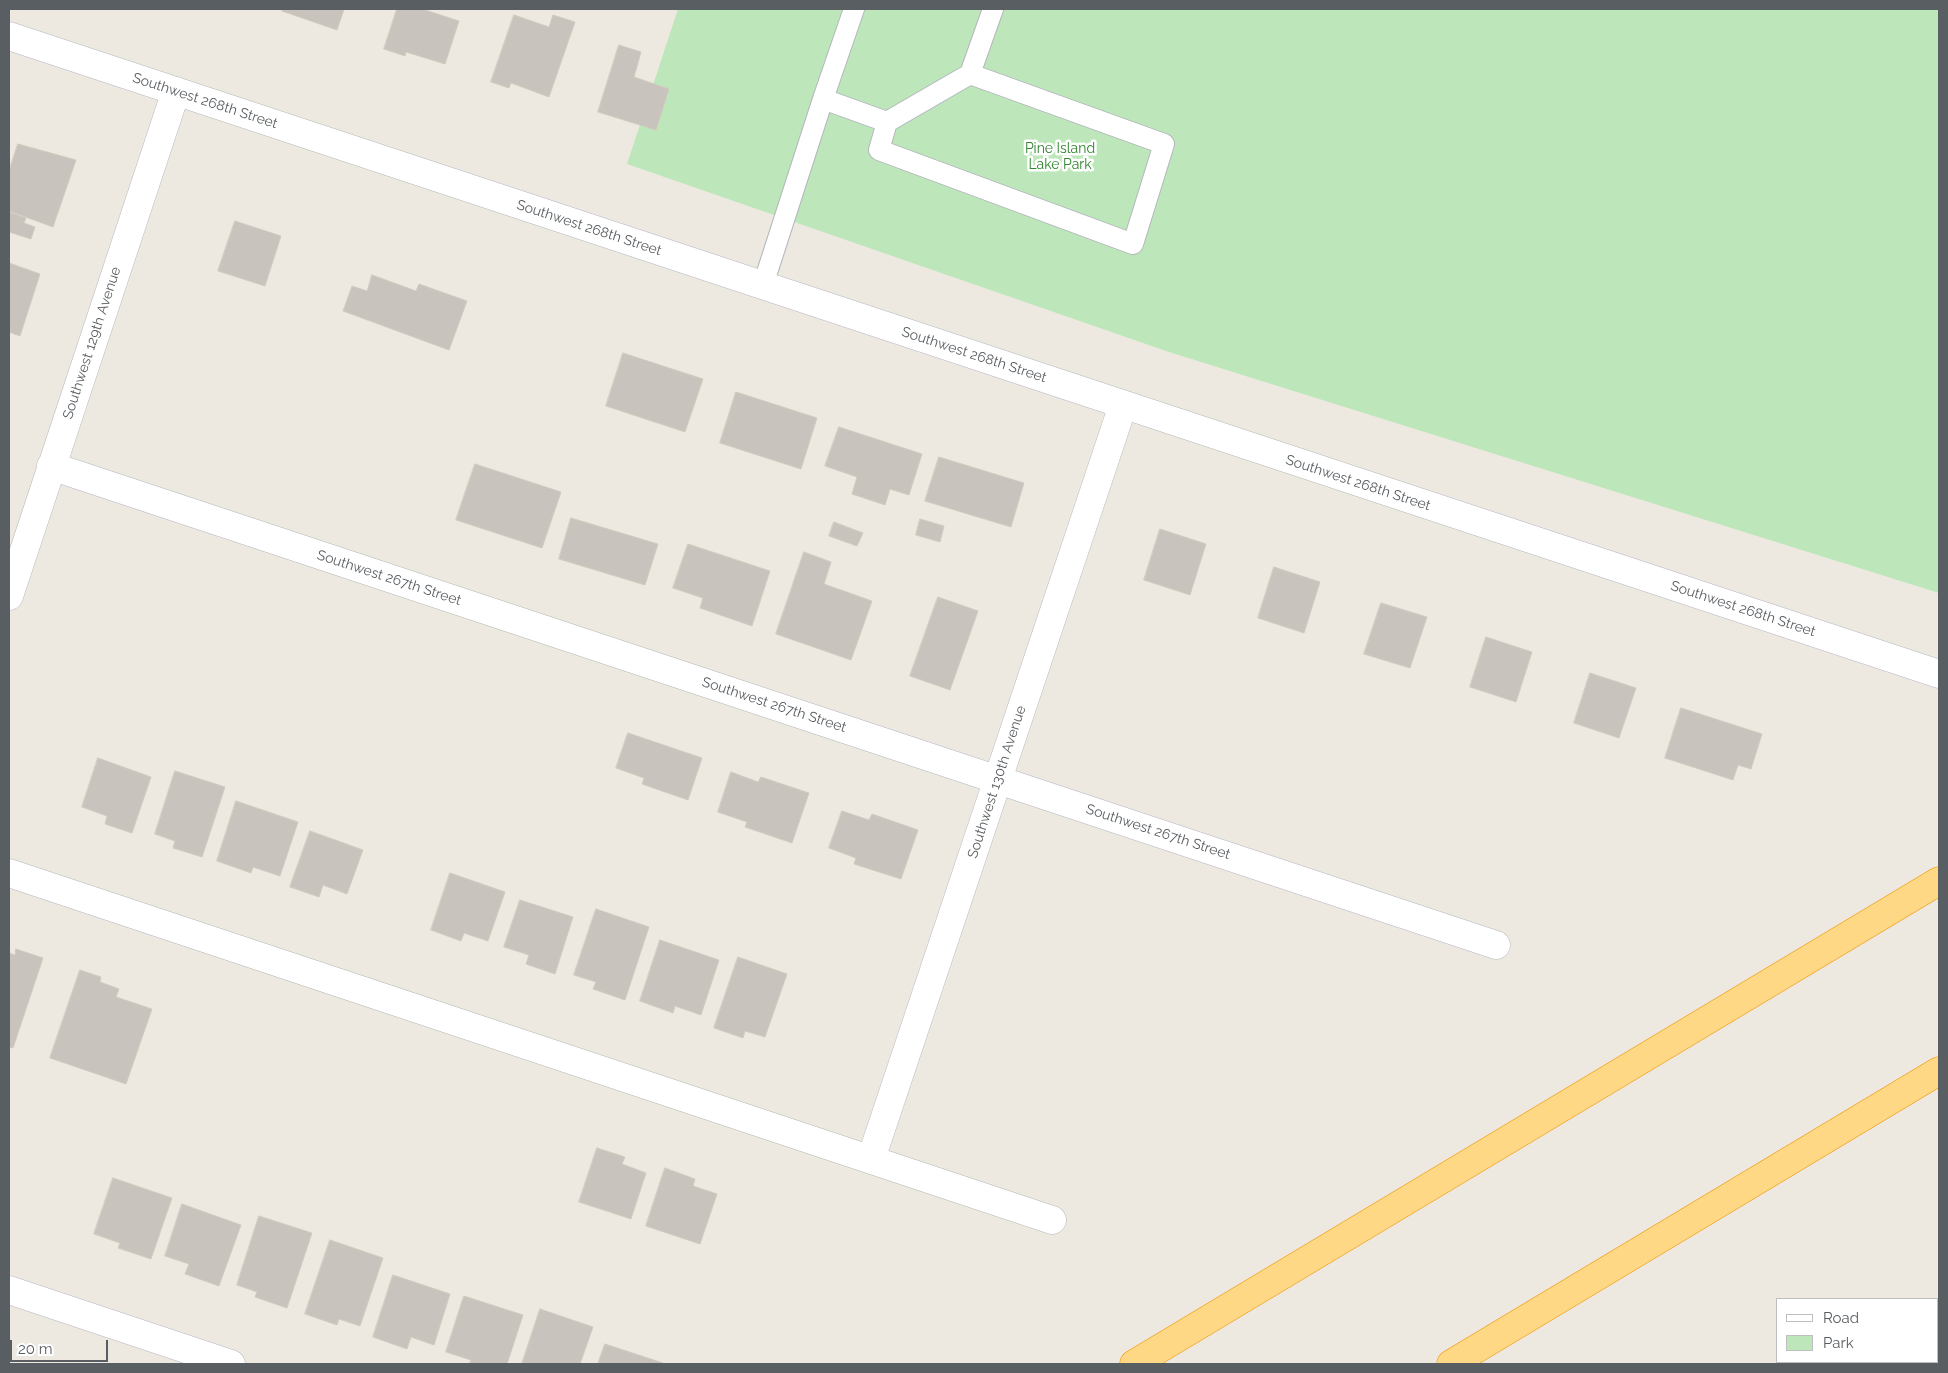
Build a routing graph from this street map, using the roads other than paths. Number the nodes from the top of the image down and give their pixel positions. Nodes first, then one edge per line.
1 (854, 9) edge
2 (993, 9) edge
3 (9, 36) edge
4 (970, 74) junction
5 (176, 91) junction
6 (823, 99) junction
7 (887, 122) junction
8 (763, 285) junction
9 (1123, 405) junction
10 (51, 466) junction
11 (9, 596) edge
12 (1939, 674) edge
13 (998, 779) junction
14 (9, 872) edge
15 (1939, 880) edge
16 (1496, 945) dead end
17 (1939, 1072) edge
18 (871, 1159) junction
19 (1052, 1220) dead end
20 (9, 1290) edge
21 (231, 1364) edge
22 (1134, 1364) edge
23 (1451, 1364) edge

1 - 6 lane
2 - 4 lane
3 - 5 street, Southwest 268th Street
4 - 7 lane
4 - 7 lane
5 - 8 street, Southwest 268th Street
5 - 10 street, Southwest 129th Avenue
6 - 7 lane
6 - 8 lane
8 - 9 street, Southwest 268th Street
9 - 12 street, Southwest 268th Street
9 - 13 street, Southwest 130th Avenue
10 - 11 street, Southwest 129th Avenue
10 - 13 street, Southwest 267th Street
13 - 16 street, Southwest 267th Street
13 - 18 street, Southwest 130th Avenue
14 - 18 street
15 - 22 highway
17 - 23 highway
18 - 19 street
20 - 21 street

